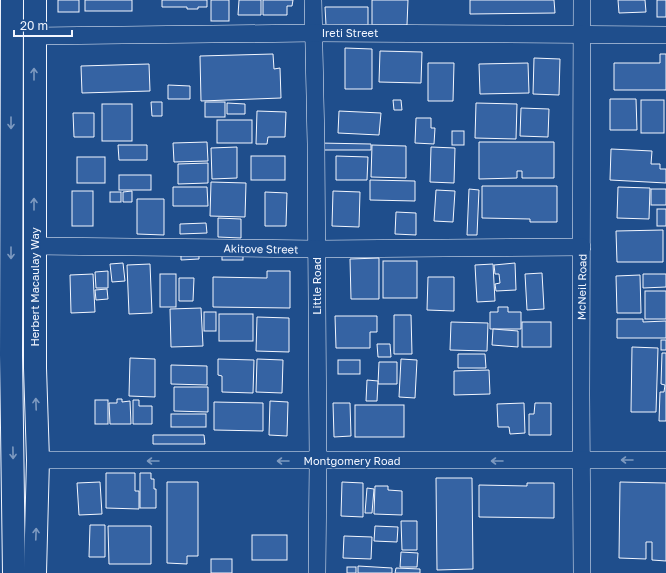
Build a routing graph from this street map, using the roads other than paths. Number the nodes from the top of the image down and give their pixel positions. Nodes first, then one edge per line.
1 (12, 0) edge
2 (35, 0) edge
3 (313, 0) edge
4 (582, 0) edge
5 (313, 33) junction
6 (666, 34) edge
7 (582, 35) junction
8 (34, 36) junction
9 (34, 246) junction
10 (582, 247) junction
11 (316, 249) junction
12 (38, 460) junction
13 (582, 460) junction
14 (666, 460) edge
15 (318, 461) junction
16 (14, 573) edge
17 (35, 573) edge
18 (317, 573) edge
19 (582, 573) edge

1 -> 16 highway
2 - 8 highway, Herbert Macaulay Way
3 - 5 street, Little Road
4 - 7 street, McNeil Road
5 - 7 street, Ireti Street
5 - 8 street, Ireti Street
5 - 11 street, Little Road
6 - 7 street, Ireti Street
7 - 10 street, McNeil Road
9 -> 8 highway, Herbert Macaulay Way
9 - 11 street, Akitove Street
12 -> 9 highway, Herbert Macaulay Way
10 - 11 street, Akitove Street
10 - 13 street, McNeil Road
11 - 15 street, Little Road
15 -> 12 street, Montgomery Road
17 -> 12 highway, Herbert Macaulay Way
14 -> 13 street, Montgomery Road
13 -> 15 street, Montgomery Road
13 - 19 street, McNeil Road
15 - 18 street, Little Road

